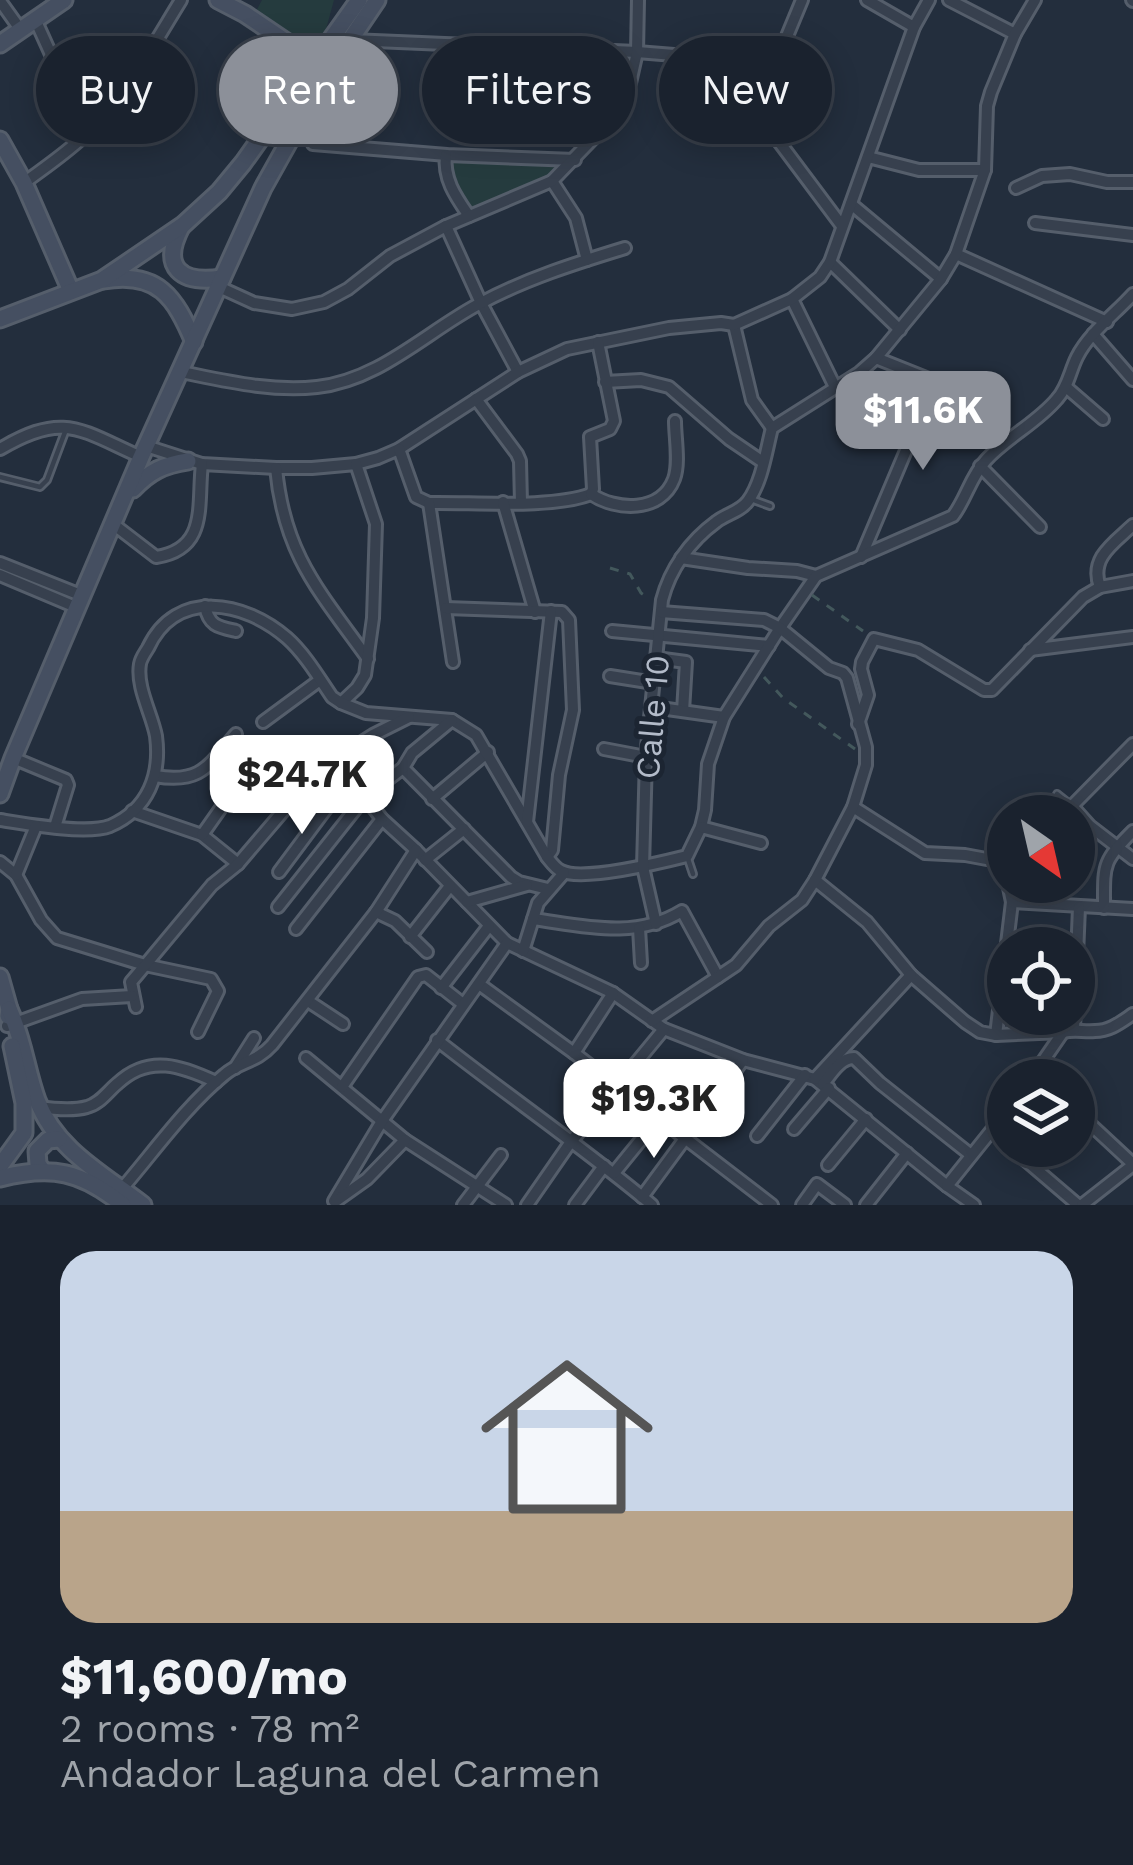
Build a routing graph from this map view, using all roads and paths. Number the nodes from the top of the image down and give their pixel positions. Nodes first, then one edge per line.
1 (64, 0) edge
2 (182, 0) edge
3 (218, 0) edge
4 (340, 0) edge
5 (359, 0) edge
6 (377, 0) edge
7 (638, 0) edge
8 (802, 0) edge
9 (867, 0) edge
10 (929, 0) edge
11 (949, 0) edge
12 (1035, 0) edge
13 (0, 1) edge
14 (35, 20) junction
15 (914, 27) junction
16 (20, 29) junction
17 (1015, 34) junction
18 (42, 36) edge
19 (159, 36) edge
20 (277, 36) edge
21 (343, 36) edge
22 (344, 36) edge
23 (345, 36) edge
24 (787, 36) edge
25 (398, 41) edge
26 (0, 44) edge
27 (637, 52) junction
28 (659, 54) edge
29 (0, 140) edge
30 (72, 144) edge
31 (256, 144) edge
32 (287, 144) edge
33 (313, 144) dead end
34 (781, 144) edge
35 (446, 155) junction
36 (868, 157) junction
37 (574, 160) junction
38 (986, 170) junction
39 (552, 181) junction
40 (24, 182) junction
41 (1133, 182) edge
42 (1016, 188) dead end
43 (850, 204) junction
44 (469, 216) junction
45 (1035, 223) dead end
46 (183, 225) junction
47 (446, 226) junction
48 (842, 226) junction
49 (1133, 235) edge
50 (625, 248) dead end
51 (956, 254) junction
52 (587, 260) junction
53 (830, 262) junction
54 (941, 279) junction
55 (102, 280) junction
56 (220, 282) junction
57 (71, 291) junction
58 (1133, 294) edge
59 (792, 299) junction
60 (481, 302) junction
61 (0, 319) edge
62 (1107, 322) junction
63 (734, 325) junction
64 (900, 330) junction
65 (1093, 334) junction
66 (194, 342) junction
67 (598, 342) junction
68 (876, 358) junction
69 (181, 372) junction
70 (518, 372) junction
71 (1133, 380) edge
72 (605, 382) junction
73 (836, 387) junction
74 (1066, 387) junction
75 (476, 399) junction
76 (1103, 419) dead end
77 (675, 421) dead end
78 (68, 425) junction
79 (772, 428) junction
80 (0, 449) edge
81 (399, 449) junction
82 (143, 452) junction
83 (195, 462) junction
84 (763, 462) junction
85 (356, 464) junction
86 (980, 466) junction
87 (276, 468) junction
88 (0, 477) edge
89 (591, 494) junction
90 (751, 499) junction
91 (122, 500) junction
92 (503, 502) junction
93 (429, 503) junction
94 (521, 503) junction
95 (770, 506) dead end
96 (113, 524) junction
97 (1133, 525) edge
98 (1040, 527) dead end
99 (861, 557) junction
100 (681, 558) junction
101 (0, 562) edge
102 (610, 568) dead end
103 (0, 575) edge
104 (816, 576) junction
105 (1133, 581) edge
106 (1100, 587) junction
107 (806, 590) junction
108 (80, 602) junction
109 (205, 606) junction
110 (662, 606) junction
111 (446, 608) junction
112 (535, 611) junction
113 (551, 611) junction
114 (779, 628) junction
115 (612, 631) dead end
116 (236, 632) dead end
117 (660, 637) junction
118 (1133, 638) edge
119 (874, 639) junction
120 (769, 646) junction
121 (1030, 650) junction
122 (656, 658) junction
123 (368, 659) junction
124 (453, 662) dead end
125 (753, 668) junction
126 (610, 676) dead end
127 (320, 680) junction
128 (654, 683) junction
129 (340, 703) junction
130 (652, 707) junction
131 (683, 711) junction
132 (412, 716) junction
133 (724, 716) junction
134 (452, 720) junction
135 (263, 722) dead end
136 (858, 724) junction
137 (236, 734) dead end
138 (1133, 744) edge
139 (604, 749) dead end
140 (488, 752) junction
141 (268, 753) dead end
142 (646, 757) junction
143 (13, 758) junction
144 (867, 758) junction
145 (332, 761) junction
146 (403, 768) junction
147 (155, 776) junction
148 (346, 782) junction
149 (0, 794) edge
150 (1083, 795) edge
151 (365, 797) junction
152 (432, 799) junction
153 (853, 807) junction
154 (132, 811) junction
155 (382, 819) junction
156 (0, 820) edge
157 (527, 823) junction
158 (36, 826) junction
159 (56, 827) junction
160 (701, 827) junction
161 (464, 829) junction
162 (1095, 830) edge
163 (1133, 831) edge
164 (202, 836) junction
165 (761, 843) dead end
166 (1116, 848) junction
167 (421, 855) junction
168 (687, 856) junction
169 (547, 857) junction
170 (987, 859) edge
171 (1133, 859) edge
172 (0, 862) edge
173 (238, 864) junction
174 (643, 867) junction
175 (280, 872) dead end
176 (563, 873) junction
177 (693, 874) dead end
178 (16, 875) junction
179 (815, 880) junction
180 (529, 884) junction
181 (450, 886) junction
182 (548, 889) junction
183 (467, 902) junction
184 (1025, 903) edge
185 (278, 907) dead end
186 (1079, 907) junction
187 (1104, 908) junction
188 (1133, 909) edge
189 (376, 912) junction
190 (533, 919) junction
191 (656, 924) junction
192 (489, 926) junction
193 (1077, 927) edge
194 (639, 928) junction
195 (296, 929) dead end
196 (410, 937) junction
197 (507, 943) junction
198 (524, 951) junction
199 (427, 952) dead end
200 (640, 963) dead end
201 (145, 965) junction
202 (911, 975) junction
203 (0, 977) edge
204 (718, 977) junction
205 (479, 984) junction
206 (441, 988) junction
207 (613, 993) junction
208 (308, 1000) junction
209 (463, 1004) junction
210 (1133, 1014) edge
211 (8, 1022) edge
212 (343, 1024) dead end
213 (658, 1025) junction
214 (1095, 1031) edge
215 (198, 1032) dead end
216 (987, 1033) edge
217 (254, 1038) dead end
218 (436, 1040) junction
219 (846, 1052) junction
220 (574, 1053) junction
221 (306, 1058) dead end
222 (743, 1060) junction
223 (235, 1068) junction
224 (217, 1082) junction
225 (818, 1082) junction
226 (342, 1087) junction
227 (618, 1087) junction
228 (32, 1105) junction
229 (658, 1119) junction
230 (866, 1119) junction
231 (382, 1121) junction
232 (794, 1129) dead end
233 (1095, 1129) edge
234 (757, 1136) dead end
235 (987, 1137) edge
236 (405, 1140) junction
237 (686, 1140) junction
238 (570, 1143) junction
239 (65, 1145) junction
240 (908, 1153) junction
241 (971, 1155) junction
242 (501, 1156) dead end
243 (828, 1165) dead end
244 (1133, 1165) edge
245 (0, 1166) edge
246 (1034, 1167) edge
247 (609, 1169) junction
248 (51, 1171) junction
249 (0, 1178) edge
250 (477, 1186) junction
251 (946, 1186) junction
252 (120, 1197) edge
253 (647, 1201) edge
254 (333, 1203) edge
255 (143, 1205) edge
256 (463, 1205) edge
257 (506, 1205) edge
258 (527, 1205) edge
259 (575, 1205) edge
260 (772, 1205) edge
261 (802, 1205) edge
262 (845, 1205) edge
263 (866, 1205) edge
264 (974, 1205) edge
265 (1080, 1205) edge

1 - 14 main road
2 - 19 street
3 - 20 main road
4 - 21 main road
5 - 22 main road
6 - 23 main road
7 - 27 street
8 - 24 street
9 - 15 street
10 - 15 street
11 - 17 street
12 - 17 street
13 - 16 street
14 - 16 main road
14 - 18 street
15 - 36 street
16 - 26 main road
17 - 38 street
25 - 27 street
27 - 28 street
27 - 37 street
29 - 40 main road
30 - 40 street
31 - 46 main road
32 - 56 main road
33 - 35 street
34 - 48 street
35 - 37 street
35 - 44 street
36 - 38 street
36 - 43 street
37 - 39 street
38 - 51 street
39 - 44 street
39 - 52 street
40 - 57 main road
41 - 42 street
43 - 48 street
43 - 54 street
44 - 47 street
45 - 49 street
46 - 55 main road
46 - 56 main road
47 - 56 street
47 - 60 street
48 - 53 street
50 - 52 street
51 - 54 street
51 - 62 street
52 - 60 street
53 - 59 street
53 - 64 street
54 - 64 street
55 - 57 main road
55 - 66 main road
56 - 66 main road
57 - 61 main road
58 - 62 street
59 - 63 street
59 - 73 street
60 - 69 street
60 - 70 street
62 - 65 street
63 - 67 street
63 - 79 street
64 - 68 street
65 - 71 street
65 - 74 street
66 - 69 main road
67 - 70 street
67 - 72 street
68 - 73 street
68 - 99 street
69 - 82 main road
70 - 75 street
72 - 84 street
72 - 89 street
73 - 79 street
74 - 76 street
74 - 86 street
75 - 81 street
75 - 94 street
77 - 89 street
78 - 80 street
78 - 82 street
78 - 88 lane
79 - 84 street
81 - 85 street
81 - 93 street
82 - 83 street
82 - 91 main road
83 - 87 street
83 - 91 main road
83 - 96 street
84 - 90 street
85 - 87 street
85 - 123 street
86 - 98 street
86 - 99 street
87 - 123 street
89 - 94 street
90 - 95 lane
90 - 100 street, Calle 10
91 - 96 main road
92 - 93 street
92 - 94 street
92 - 112 street
93 - 111 street
96 - 108 main road
97 - 106 street
99 - 104 street
100 - 104 street
100 - 110 street, Calle 10
101 - 108 street
102 - 110 path
103 - 108 street
104 - 107 street
105 - 106 street
106 - 121 street
107 - 114 street
107 - 119 path
108 - 143 main road
109 - 116 street
109 - 127 street
109 - 147 street
110 - 114 street
110 - 117 street, Calle 10
111 - 112 street
111 - 124 street
112 - 113 street
113 - 157 street
113 - 169 street
114 - 120 street
114 - 136 street
115 - 117 street
117 - 120 street
117 - 122 street, Calle 10
118 - 121 street
119 - 121 street
119 - 136 street
120 - 125 street
122 - 128 street, Calle 10
122 - 131 street
123 - 129 street
125 - 133 street
125 - 144 path
126 - 128 street
127 - 129 street
127 - 135 street
128 - 130 street, Calle 10
129 - 132 street
130 - 131 street
130 - 142 street, Calle 10
131 - 133 street
132 - 134 street
132 - 145 street
133 - 160 street
134 - 140 street
134 - 146 street
136 - 144 street
137 - 147 street
138 - 150 street
139 - 142 street
140 - 152 street
140 - 157 street
141 - 164 street
142 - 174 street, Calle 10
143 - 149 main road
143 - 159 street
144 - 153 street
145 - 148 street
145 - 173 street
146 - 151 street
146 - 152 street
147 - 154 street
148 - 151 street
148 - 175 street
151 - 155 street
151 - 185 street
152 - 161 street
153 - 170 street
153 - 179 street
154 - 159 street
154 - 164 street
155 - 167 street
155 - 195 street
156 - 158 street
157 - 169 street
158 - 159 street
158 - 178 street
160 - 165 street
160 - 168 street
161 - 167 street
161 - 180 street
162 - 166 street
163 - 166 street
164 - 173 street
166 - 171 street
166 - 187 street
167 - 181 street
167 - 189 street
168 - 174 street
168 - 177 lane
169 - 176 street
172 - 178 street
173 - 201 street
174 - 176 street
174 - 191 street, Calle 10
176 - 182 street
178 - 201 street
179 - 202 street
179 - 204 street
180 - 182 street
180 - 183 street
181 - 183 street
181 - 196 street
182 - 190 street
183 - 192 street
184 - 186 street
186 - 187 street
186 - 193 street
187 - 188 street
189 - 196 street
189 - 208 street
190 - 194 street
190 - 198 street
191 - 194 street
191 - 204 street
192 - 197 street
192 - 206 street
194 - 200 street
196 - 199 street
197 - 198 street
197 - 205 street
198 - 207 street
201 - 211 street
201 - 215 street
202 - 216 street
202 - 219 street
203 - 211 main road
204 - 213 street
205 - 209 street
205 - 220 street
206 - 209 street
206 - 226 street
207 - 213 street
207 - 220 street
208 - 212 street
208 - 223 street
209 - 218 street
210 - 214 street
211 - 228 main road
213 - 222 street
213 - 227 street
217 - 223 street
218 - 231 street
218 - 238 street
219 - 225 street
219 - 241 street
220 - 227 street
221 - 226 street
222 - 225 street
222 - 237 street
223 - 224 street
224 - 228 street
224 - 252 street
225 - 230 street
225 - 232 street
225 - 234 street
226 - 231 street
227 - 229 street
227 - 238 street
228 - 239 main road
228 - 245 main road
229 - 237 street
229 - 247 street
230 - 240 street
230 - 243 street
231 - 236 street
231 - 254 street
233 - 244 street
235 - 241 street
236 - 250 street
236 - 254 street
237 - 253 street
237 - 260 street
238 - 247 street
238 - 258 street
239 - 248 main road
239 - 248 main road
239 - 252 main road
240 - 251 street
240 - 263 street
241 - 251 street
242 - 250 street
244 - 265 street
246 - 265 street
247 - 253 street
247 - 259 street
248 - 249 main road
248 - 252 main road
250 - 256 street
250 - 257 street
251 - 264 street
252 - 255 main road
261 - 262 street

